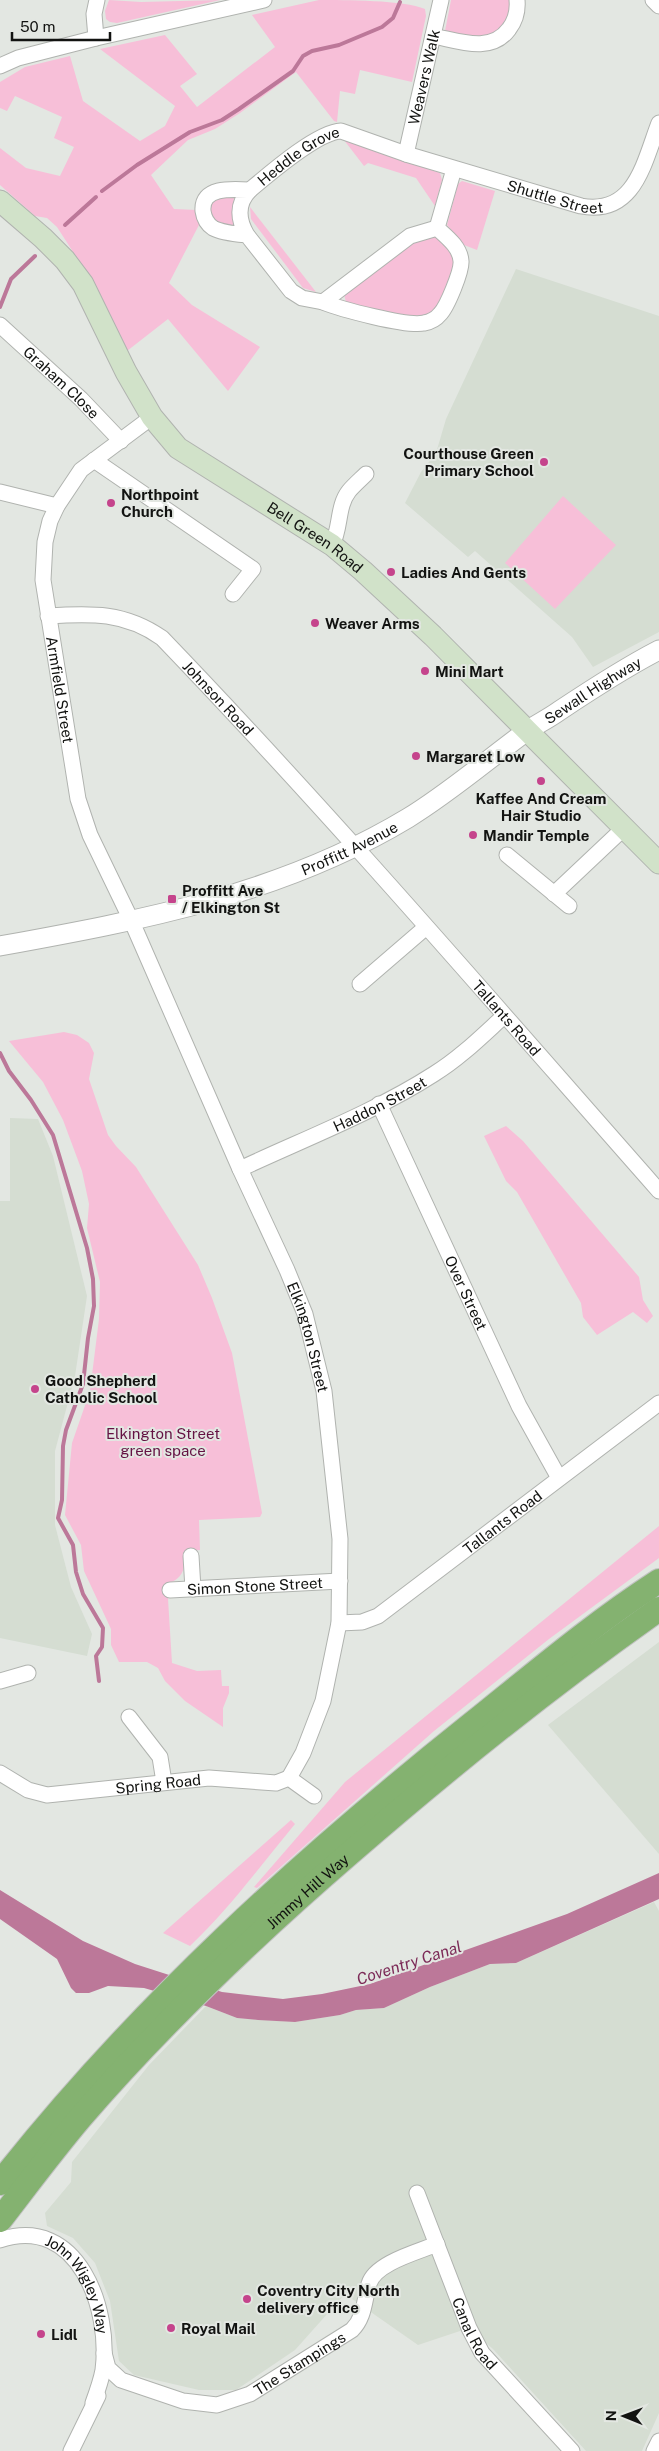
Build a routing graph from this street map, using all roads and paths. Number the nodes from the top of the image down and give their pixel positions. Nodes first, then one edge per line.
1 (97, 0) edge
2 (264, 0) edge
3 (441, 0) edge
4 (516, 0) edge
5 (653, 0) edge
6 (659, 6) edge
7 (433, 36) junction
8 (96, 38) junction
9 (0, 66) edge
10 (659, 123) edge
11 (406, 154) junction
12 (454, 169) junction
13 (250, 190) junction
14 (0, 201) edge
15 (437, 228) junction
16 (247, 235) junction
17 (323, 302) junction
18 (0, 326) edge
19 (152, 417) junction
20 (121, 441) junction
21 (94, 460) junction
22 (366, 474) dead end
23 (0, 492) edge
24 (57, 506) junction
25 (332, 545) junction
26 (233, 594) dead end
27 (48, 616) junction
28 (659, 650) edge
29 (526, 732) junction
30 (624, 828) junction
31 (357, 846) junction
32 (506, 856) dead end
33 (659, 863) edge
34 (554, 894) junction
35 (569, 906) dead end
36 (132, 922) junction
37 (425, 928) junction
38 (0, 946) edge
39 (360, 984) dead end
40 (504, 1016) junction
41 (379, 1104) junction
42 (240, 1169) junction
43 (659, 1191) edge
44 (659, 1403) edge
45 (559, 1478) junction
46 (191, 1556) dead end
47 (340, 1581) junction
48 (659, 1581) edge
49 (194, 1589) junction
50 (170, 1590) dead end
51 (659, 1609) edge
52 (339, 1623) junction
53 (28, 1673) dead end
54 (0, 1680) edge
55 (129, 1717) dead end
56 (0, 1773) edge
57 (289, 1778) junction
58 (164, 1782) junction
59 (314, 1796) dead end
60 (0, 2183) edge
61 (417, 2193) dead end
62 (0, 2220) edge
63 (0, 2240) edge
64 (437, 2244) junction
65 (104, 2353) junction
66 (121, 2380) junction
67 (93, 2403) junction
68 (659, 2441) edge
69 (72, 2451) edge
70 (572, 2451) edge
71 (654, 2451) edge

1 - 8 street
2 - 8 street
3 - 7 street, Weavers Walk
4 - 7 street
5 - 6 street
7 - 11 street, Weavers Walk
8 - 9 street
10 - 12 street, Shuttle Street
11 - 12 street, Shuttle Street
11 - 13 street, Heddle Grove
12 - 15 street
13 - 16 street, Heddle Grove
13 - 16 street, Heddle Grove
14 - 19 main road, Bell Green Road
15 - 17 street
15 - 17 street, Heddle Grove
16 - 17 street, Heddle Grove
18 - 20 street, Graham Close
19 - 20 street, Armfield Street
19 - 25 main road, Bell Green Road
20 - 21 street, Armfield Street
21 - 24 street, Armfield Street
21 - 26 street
22 - 25 street
23 - 24 street
24 - 27 street, Armfield Street
25 - 29 main road, Bell Green Road
27 - 31 street, Johnson Road
27 - 36 street, Armfield Street
28 - 29 street, Sewall Highway
29 - 30 main road, Bell Green Road
29 - 31 street, Proffitt Avenue
30 - 33 main road, Bell Green Road
30 - 34 street
31 - 36 street, Proffitt Avenue
31 - 37 street, Tallants Road
32 - 34 street
34 - 35 street
36 - 38 street, Proffitt Avenue
36 - 42 street, Elkington Street
37 - 39 street
37 - 40 street, Tallants Road
40 - 41 street, Haddon Street
40 - 43 street, Tallants Road
41 - 42 street, Haddon Street
41 - 45 street, Over Street
42 - 47 street, Elkington Street
44 - 45 street, Tallants Road
45 - 52 street, Tallants Road
46 - 49 street
47 - 49 street, Simon Stone Street
47 - 52 street, Elkington Street
48 - 60 highway, Jimmy Hill Way
49 - 50 street, Simon Stone Street
51 - 62 highway, Jimmy Hill Way
52 - 57 street, Elkington Street
53 - 54 street
55 - 58 street
56 - 58 street, Spring Road
57 - 58 street, Spring Road
57 - 59 street
61 - 64 street, Canal Road
63 - 65 street, John Wigley Way
64 - 66 street, The Stampings
64 - 70 street, Canal Road
65 - 66 street, John Wigley Way
65 - 67 street, John Wigley Way
66 - 67 street, John Wigley Way
67 - 69 street, John Wigley Way
68 - 71 street

